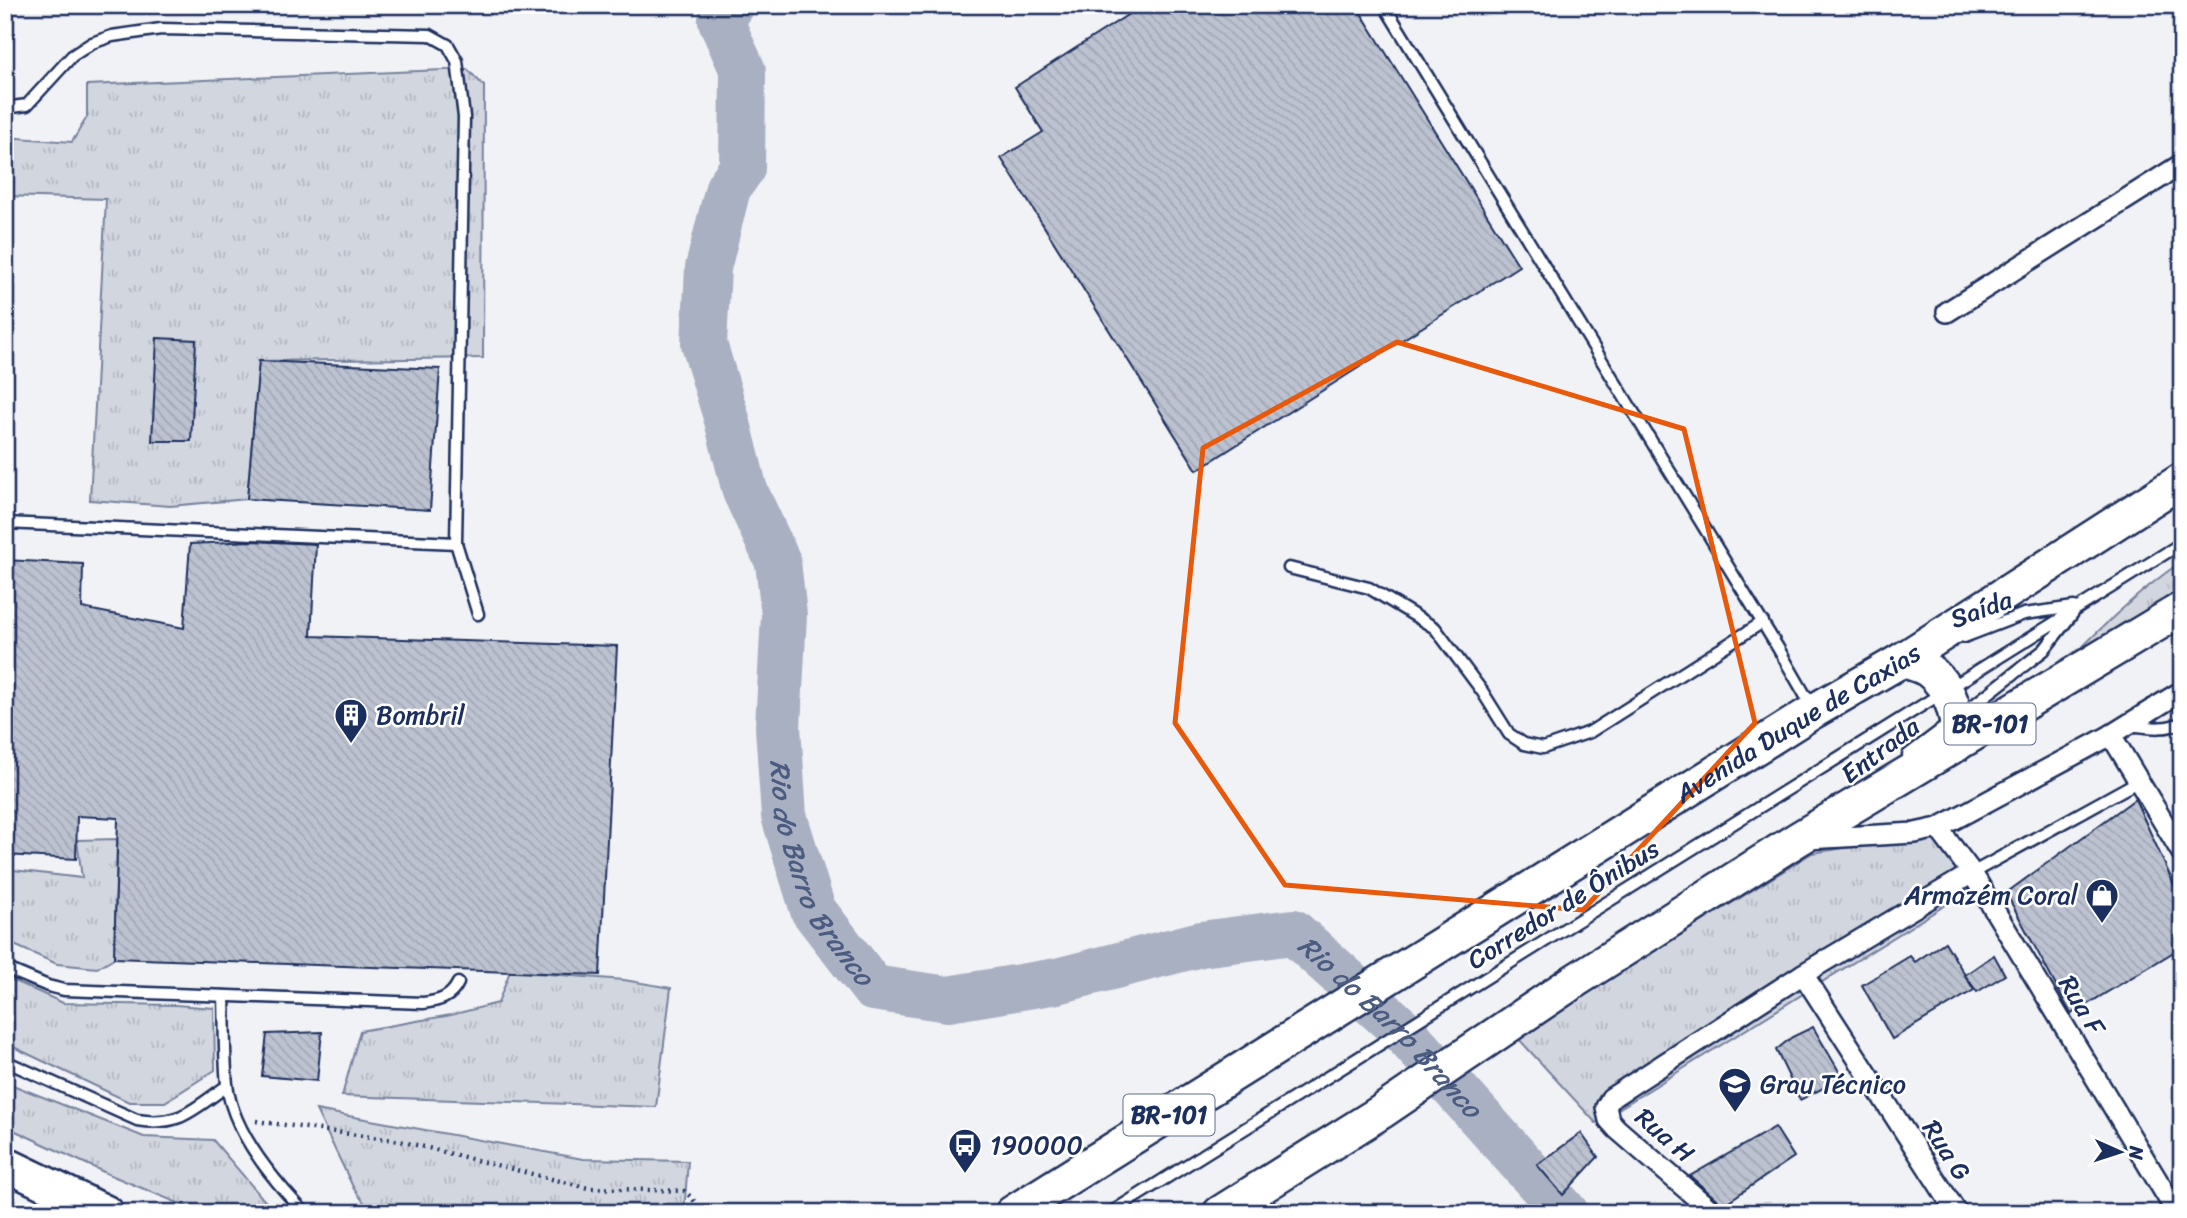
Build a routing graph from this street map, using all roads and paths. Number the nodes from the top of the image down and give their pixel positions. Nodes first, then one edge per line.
1 (1384, 5) edge
2 (5, 108) edge
3 (2182, 164) edge
4 (1947, 312) dead end
5 (2182, 480) edge
6 (5, 523) edge
7 (456, 543) junction
8 (2182, 543) edge
9 (1289, 568) dead end
10 (2078, 607) junction
11 (2182, 609) edge
12 (478, 614) dead end
13 (1763, 622) junction
14 (1902, 660) junction
15 (2182, 691) edge
16 (1814, 711) junction
17 (1953, 718) junction
18 (2182, 722) edge
19 (2129, 724) junction
20 (2111, 735) junction
21 (1904, 758) dead end
22 (1883, 774) dead end
23 (2137, 782) junction
24 (1938, 828) junction
25 (1798, 839) junction
26 (2182, 853) edge
27 (1972, 873) junction
28 (5, 968) edge
29 (1803, 974) junction
30 (458, 983) dead end
31 (224, 996) junction
32 (5, 1061) edge
33 (227, 1087) junction
34 (238, 1119) junction
35 (5, 1164) edge
36 (1230, 1209) edge
37 (107, 1213) edge
38 (305, 1213) edge
39 (702, 1213) edge
40 (1012, 1213) edge
41 (1110, 1213) edge
42 (1714, 1213) edge
43 (1957, 1213) edge
44 (2177, 1213) edge

1 - 13 lane
2 - 7 lane
3 - 4 street
5 - 14 highway, Avenida Duque de Caxias / BR-101
6 - 7 lane
7 - 12 lane
8 - 10 lane, Corredor de Ônibus
9 - 13 lane
10 - 14 lane, Saída
10 - 17 lane, Corredor de Ônibus
10 - 17 lane, Entrada
11 - 17 highway, BR-101
13 - 16 lane
14 - 16 highway, Avenida Duque de Caxias / BR-101
14 - 17 highway
15 - 19 street, BR-101
16 - 40 highway, Avenida Duque de Caxias / BR-101
17 - 21 lane, Entrada
17 - 25 highway, BR-101
17 - 41 lane, Corredor de Ônibus
18 - 19 lane
19 - 20 street, BR-101
20 - 23 street
20 - 24 street, BR-101
22 - 25 lane, Entrada
23 - 26 street
23 - 27 lane
24 - 25 street, BR-101
24 - 27 street, Rua F
25 - 36 highway, BR-101
27 - 29 street
27 - 44 street, Rua F
28 - 31 lane
29 - 42 street, Rua H
29 - 43 street, Rua G
30 - 31 lane
31 - 33 lane
32 - 33 lane
33 - 34 lane
34 - 38 lane
34 - 39 path
35 - 37 highway

